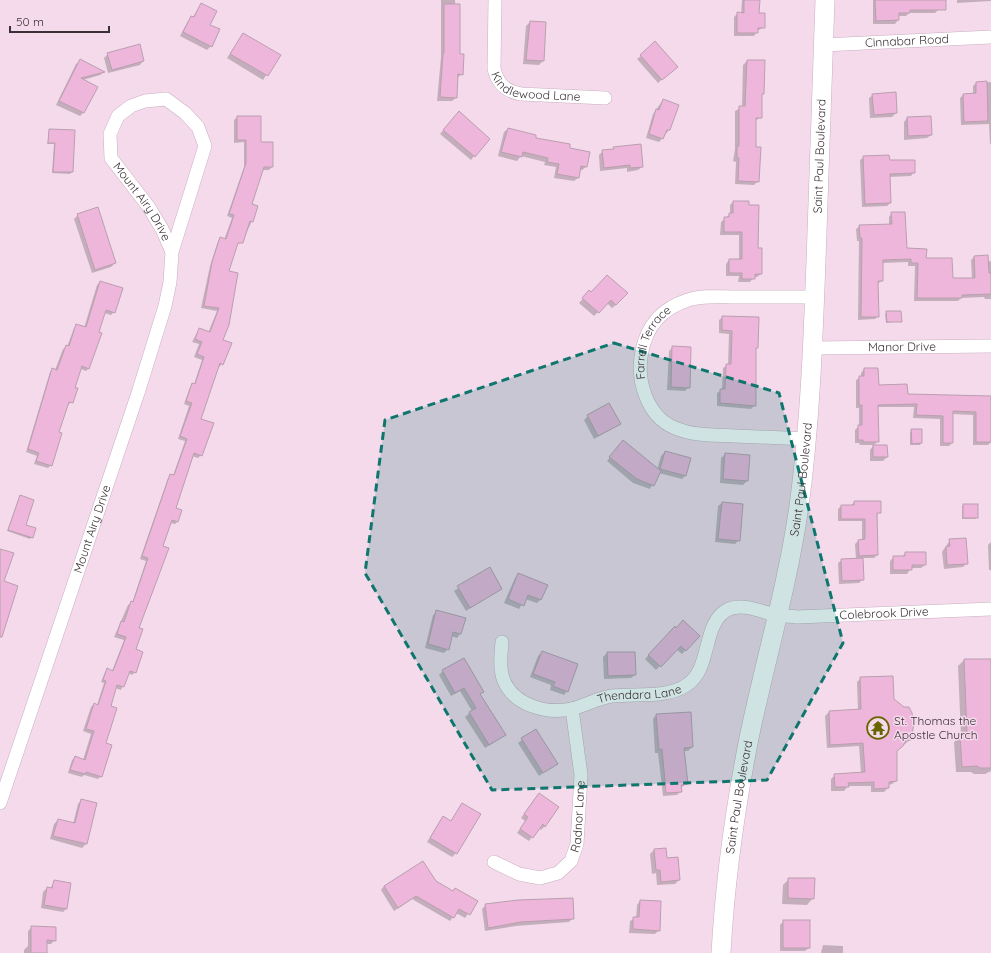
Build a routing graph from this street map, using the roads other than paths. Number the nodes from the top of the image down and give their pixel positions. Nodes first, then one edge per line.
1 (495, 0) edge
2 (825, 0) edge
3 (991, 37) edge
4 (824, 45) junction
5 (605, 98) dead end
6 (172, 252) junction
7 (814, 297) junction
8 (991, 346) edge
9 (813, 348) junction
10 (808, 439) junction
11 (991, 609) edge
12 (777, 615) junction
13 (502, 642) dead end
14 (572, 709) junction
15 (0, 803) edge
16 (494, 862) dead end
17 (721, 953) edge

1 - 5 street, Kindlewood Lane
2 - 4 street, Saint Paul Boulevard
3 - 4 street, Cinnabar Road
4 - 7 street, Saint Paul Boulevard
6 - 6 street, Mount Airy Drive
6 - 15 street, Mount Airy Drive
7 - 9 street, Saint Paul Boulevard
7 - 10 street, Farrell Terrace
8 - 9 street, Manor Drive
9 - 10 street, Saint Paul Boulevard
10 - 12 street, Saint Paul Boulevard
11 - 12 street, Colebrook Drive
12 - 14 street, Thendara Lane
12 - 17 street, Saint Paul Boulevard
13 - 14 street, Thendara Lane
14 - 16 street, Radnor Lane

